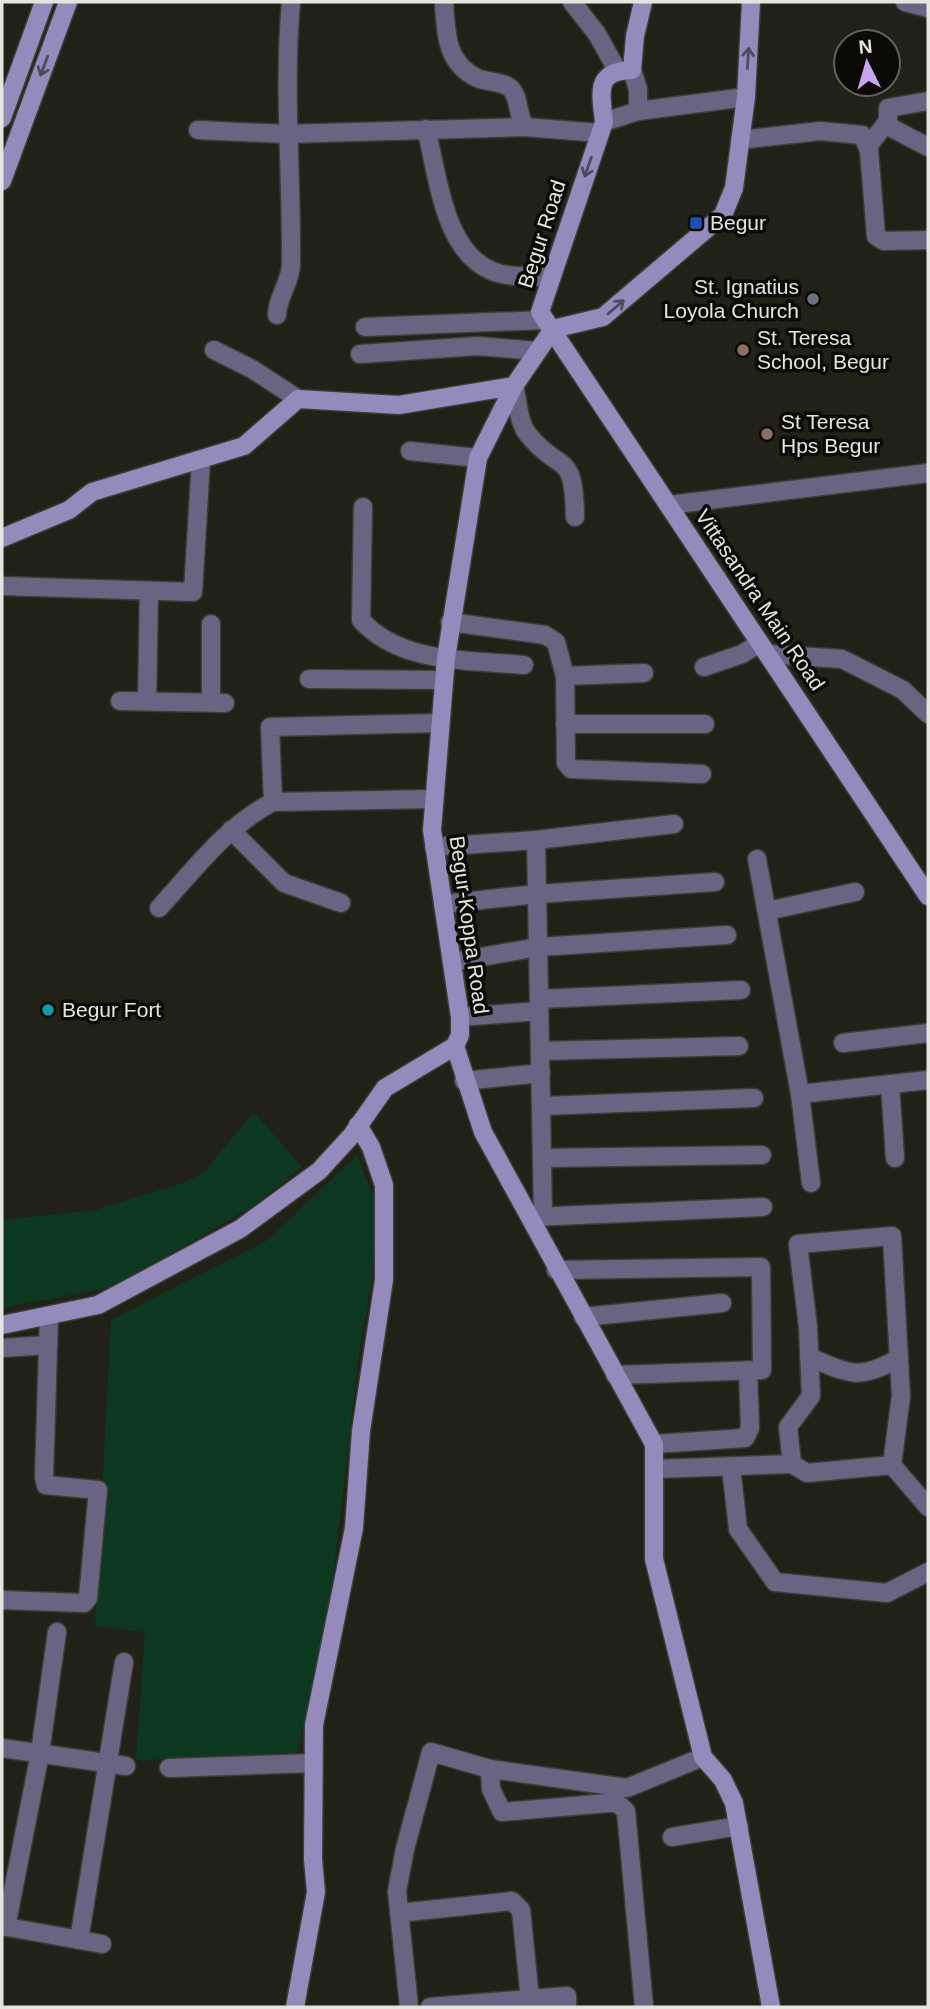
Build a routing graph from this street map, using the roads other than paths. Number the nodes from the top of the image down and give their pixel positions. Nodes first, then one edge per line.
1 (44, 2) edge
2 (68, 2) edge
3 (291, 2) edge
4 (444, 2) edge
5 (572, 2) edge
6 (642, 2) edge
7 (751, 2) edge
8 (905, 2) edge
9 (928, 8) edge
10 (625, 70) junction
11 (746, 97) junction
12 (928, 101) edge
13 (638, 111) junction
14 (2, 118) edge
15 (886, 125) junction
16 (526, 127) junction
17 (602, 128) junction
18 (426, 129) junction
19 (198, 130) dead end
20 (286, 134) junction
21 (740, 140) junction
22 (868, 146) junction
23 (928, 147) edge
24 (2, 181) edge
25 (928, 240) edge
26 (551, 277) junction
27 (277, 315) dead end
28 (548, 325) junction
29 (365, 327) dead end
30 (214, 350) dead end
31 (537, 351) junction
32 (360, 354) dead end
33 (514, 386) junction
34 (298, 399) junction
35 (410, 451) dead end
36 (478, 458) junction
37 (201, 460) junction
38 (928, 473) edge
39 (669, 505) junction
40 (363, 507) dead end
41 (575, 517) dead end
42 (2, 538) edge
43 (2, 586) edge
44 (149, 591) junction
45 (450, 622) junction
46 (211, 624) dead end
47 (765, 649) junction
48 (446, 658) junction
49 (524, 665) dead end
50 (704, 667) dead end
51 (644, 673) dead end
52 (565, 676) junction
53 (309, 680) dead end
54 (443, 680) junction
55 (120, 701) dead end
56 (147, 701) junction
57 (928, 714) edge
58 (438, 723) junction
59 (565, 724) junction
60 (705, 724) dead end
61 (702, 774) dead end
62 (432, 799) junction
63 (273, 802) junction
64 (674, 824) dead end
65 (232, 830) junction
66 (536, 840) junction
67 (434, 847) junction
68 (757, 859) dead end
69 (715, 882) dead end
70 (855, 892) dead end
71 (537, 894) junction
72 (928, 896) edge
73 (341, 903) dead end
74 (443, 904) junction
75 (159, 908) dead end
76 (768, 911) junction
77 (727, 935) dead end
78 (538, 947) junction
79 (453, 962) junction
80 (741, 990) dead end
81 (539, 1005) junction
82 (460, 1017) junction
83 (928, 1032) edge
84 (843, 1043) dead end
85 (455, 1046) junction
86 (739, 1046) dead end
87 (540, 1051) junction
88 (541, 1073) junction
89 (928, 1080) edge
90 (464, 1082) junction
91 (890, 1084) junction
92 (800, 1094) junction
93 (754, 1098) dead end
94 (541, 1105) junction
95 (358, 1125) junction
96 (762, 1155) dead end
97 (542, 1158) junction
98 (895, 1158) dead end
99 (811, 1183) dead end
100 (763, 1207) dead end
101 (535, 1216) junction
102 (556, 1270) junction
103 (722, 1303) dead end
104 (49, 1316) junction
105 (583, 1317) junction
106 (2, 1325) edge
107 (48, 1345) junction
108 (2, 1348) edge
109 (809, 1357) junction
110 (899, 1358) junction
111 (748, 1370) junction
112 (615, 1375) junction
113 (654, 1444) junction
114 (792, 1464) junction
115 (892, 1465) junction
116 (731, 1467) junction
117 (656, 1469) junction
118 (928, 1507) edge
119 (928, 1572) edge
120 (2, 1600) edge
121 (57, 1632) dead end
122 (124, 1662) dead end
123 (2, 1748) edge
124 (40, 1753) junction
125 (703, 1757) junction
126 (106, 1762) junction
127 (311, 1764) junction
128 (126, 1766) dead end
129 (169, 1769) dead end
130 (490, 1769) junction
131 (738, 1826) junction
132 (672, 1837) dead end
133 (399, 1913) junction
134 (4, 1927) edge
135 (79, 1940) junction
136 (102, 1944) dead end
137 (530, 1999) junction
138 (295, 2007) edge
139 (409, 2007) edge
140 (430, 2007) edge
141 (568, 2007) edge
142 (644, 2007) edge
143 (771, 2007) edge

1 - 14 street
2 -> 24 street
3 - 20 street
4 - 16 street
5 - 10 street
6 - 10 street, Begur Road
11 -> 7 street
8 - 9 street
10 - 13 street
10 - 17 street, Begur Road
11 - 13 street
11 - 21 street
12 - 15 street
13 - 17 street
15 - 22 street
15 - 23 street
16 - 17 street
16 - 18 street
17 -> 26 street, Begur Road
18 - 20 street
18 - 26 street
19 - 20 street
20 - 27 street
21 - 22 street
28 -> 21 street
22 - 25 street
26 - 28 street, Begur Road
28 - 29 street
28 - 31 street, Begur-Koppa Road
28 - 39 street, Vittasandra Main Road
30 - 34 street
31 - 32 street
31 - 33 street, Begur-Koppa Road
33 - 34 street
33 - 36 street, Begur-Koppa Road
33 - 41 street
34 - 37 street
35 - 36 street
36 - 45 street, Begur-Koppa Road
37 - 42 street
37 - 44 street
38 - 39 street
39 - 47 street, Vittasandra Main Road
40 - 48 street
43 - 44 street
44 - 56 street
45 - 48 street, Begur-Koppa Road
45 - 52 street
46 - 56 street
47 - 50 street
47 - 57 street
47 - 72 street, Vittasandra Main Road
48 - 49 street
48 - 54 street, Begur-Koppa Road
51 - 52 street
52 - 59 street
53 - 54 street
54 - 58 street, Begur-Koppa Road
55 - 56 street
58 - 62 street, Begur-Koppa Road
58 - 63 street
59 - 60 street
59 - 61 street
62 - 63 street
62 - 67 street, Begur-Koppa Road
63 - 65 street
64 - 66 street
65 - 73 street
65 - 75 street
66 - 67 street
66 - 71 street
67 - 74 street, Begur-Koppa Road
68 - 76 street
69 - 71 street
70 - 76 street
71 - 74 street
71 - 78 street
74 - 79 street, Begur-Koppa Road
76 - 92 street
77 - 78 street
78 - 79 street
78 - 81 street
79 - 82 street, Begur-Koppa Road
80 - 81 street
81 - 82 street
81 - 87 street
82 - 85 street, Begur-Koppa Road
83 - 84 street
85 - 90 street
85 - 95 street
86 - 87 street
87 - 88 street
88 - 90 street
88 - 94 street
89 - 91 street
90 - 101 street
91 - 92 street
91 - 98 street
92 - 99 street
93 - 94 street
94 - 97 street
95 - 104 street
95 - 127 street
96 - 97 street
97 - 101 street
100 - 101 street
101 - 102 street
102 - 105 street
102 - 111 street
103 - 105 street
104 - 106 street
104 - 107 street
105 - 112 street
107 - 108 street
107 - 120 street
109 - 110 street
109 - 110 street
109 - 114 street
110 - 115 street
111 - 112 street
111 - 113 street
112 - 113 street
113 - 117 street
114 - 115 street
114 - 116 street
115 - 118 street
116 - 117 street
116 - 119 street
117 - 125 street
121 - 124 street
122 - 126 street
123 - 124 street
124 - 126 street
124 - 134 street
125 - 130 street
125 - 131 street
126 - 128 street
126 - 135 street
127 - 129 street
127 - 138 street
130 - 133 street
130 - 142 street
131 - 132 street
131 - 143 street
133 - 137 street
133 - 139 street
134 - 135 street
135 - 136 street
137 - 140 street
137 - 141 street

